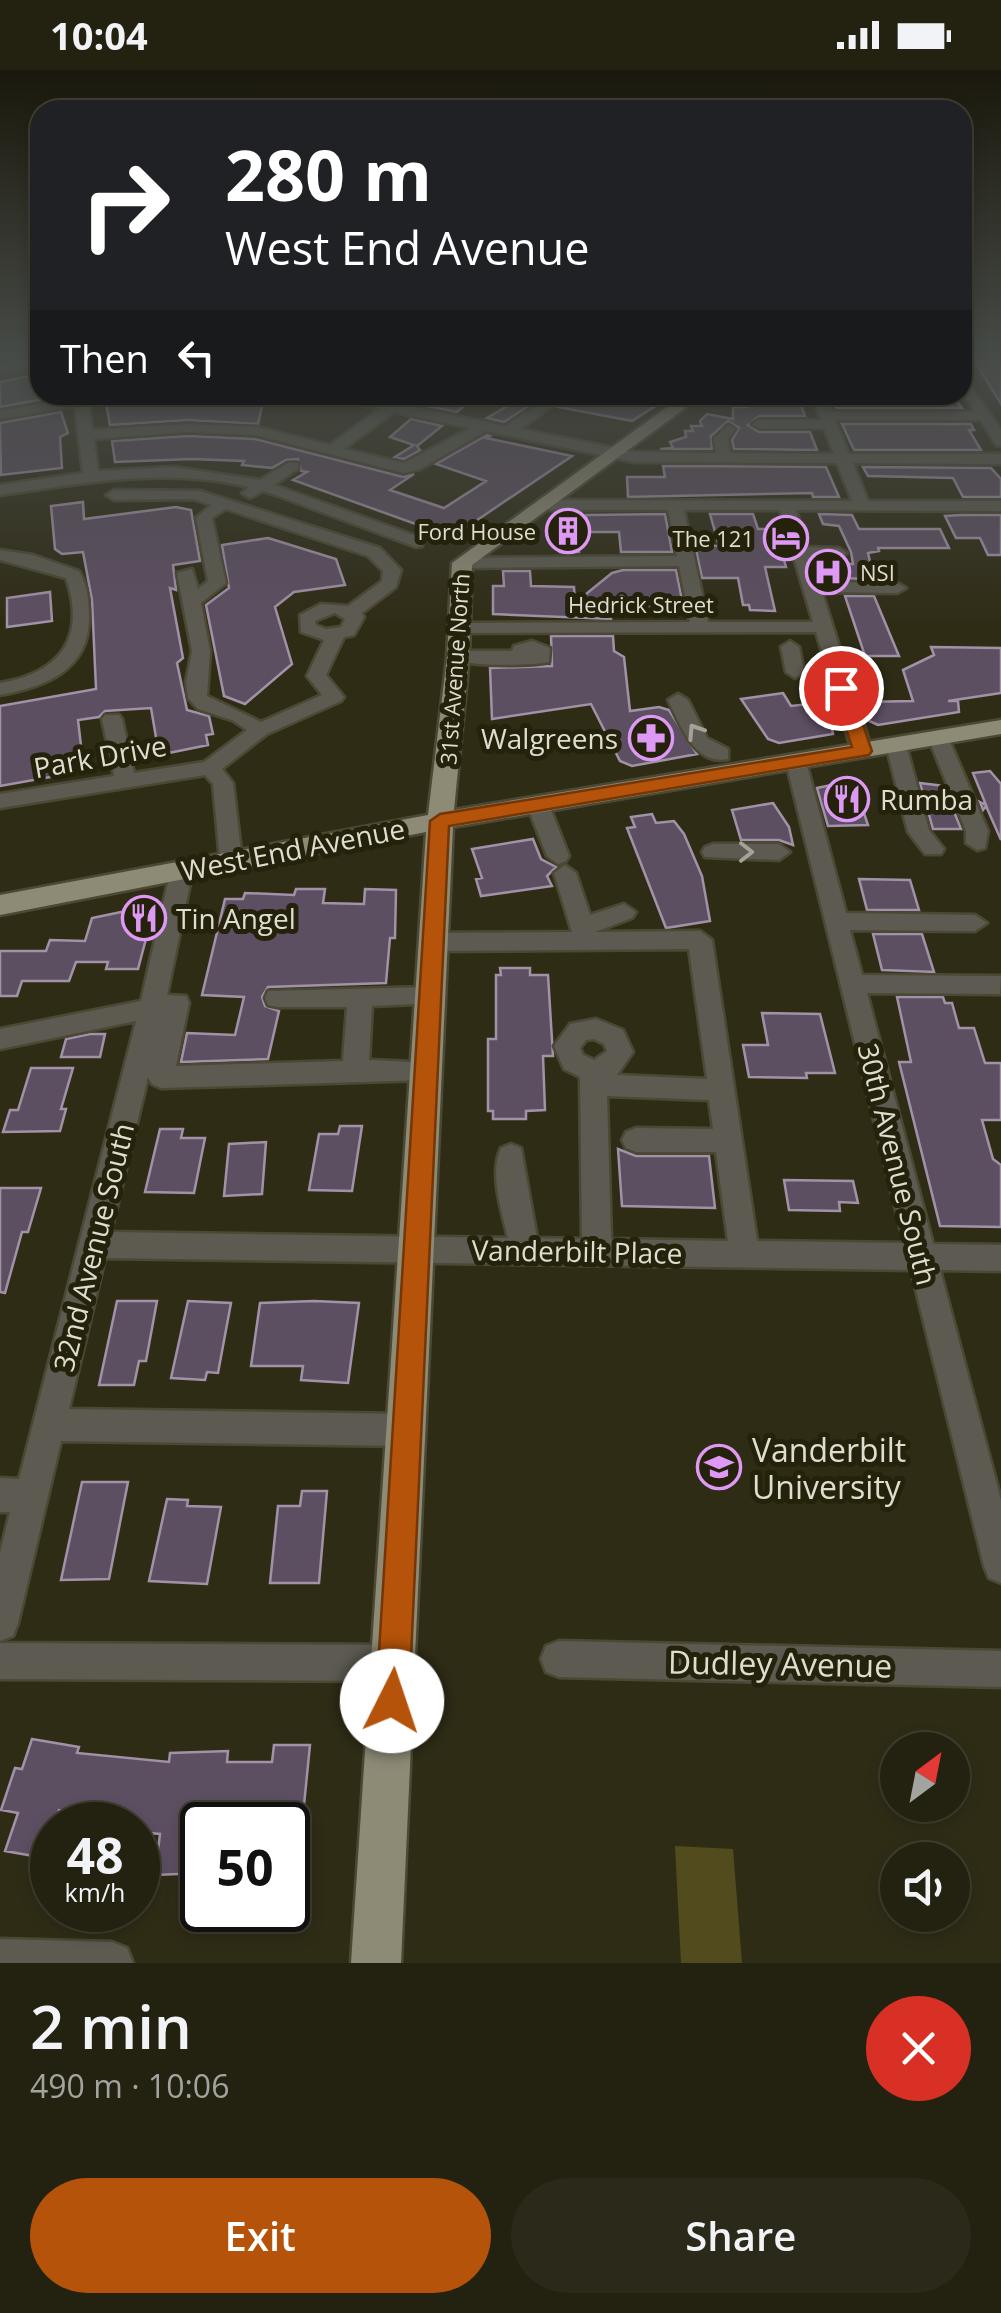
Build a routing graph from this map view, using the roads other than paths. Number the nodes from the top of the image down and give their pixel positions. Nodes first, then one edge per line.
1 (87, 446) edge
2 (321, 446) edge
3 (338, 446) edge
4 (448, 446) edge
5 (575, 446) edge
6 (622, 446) edge
7 (722, 446) edge
8 (838, 446) edge
9 (919, 446) edge
10 (334, 449) junction
11 (611, 454) junction
12 (725, 458) junction
13 (843, 458) junction
14 (925, 458) junction
15 (1001, 459) edge
16 (294, 466) dead end
17 (91, 478) junction
18 (260, 487) junction
19 (0, 490) edge
20 (114, 495) dead end
21 (542, 504) junction
22 (226, 505) junction
23 (675, 505) junction
24 (786, 505) junction
25 (862, 505) junction
26 (1001, 506) edge
27 (872, 522) dead end
28 (941, 522) dead end
29 (416, 542) dead end
30 (799, 552) junction
31 (838, 553) dead end
32 (13, 561) edge
33 (686, 562) junction
34 (462, 563) junction
35 (186, 573) dead end
36 (810, 586) junction
37 (897, 588) dead end
38 (192, 600) junction
39 (351, 613) junction
40 (700, 625) junction
41 (822, 626) junction
42 (542, 627) junction
43 (460, 628) junction
44 (336, 634) junction
45 (790, 647) dead end
46 (458, 656) junction
47 (795, 672) dead end
48 (0, 689) edge
49 (678, 700) dead end
50 (112, 719) dead end
51 (1001, 727) edge
52 (260, 730) junction
53 (938, 738) junction
54 (896, 745) junction
55 (862, 751) junction
56 (721, 754) dead end
57 (796, 762) junction
58 (210, 768) junction
59 (125, 780) junction
60 (0, 801) edge
61 (538, 805) junction
62 (440, 821) junction
63 (977, 843) dead end
64 (934, 849) dead end
65 (712, 852) dead end
66 (798, 852) junction
67 (230, 860) junction
68 (182, 870) junction
69 (0, 905) edge
70 (624, 912) dead end
71 (838, 921) junction
72 (975, 923) dead end
73 (585, 933) junction
74 (433, 942) junction
75 (853, 984) junction
76 (1000, 986) edge
77 (430, 996) junction
78 (360, 997) junction
79 (278, 998) dead end
80 (152, 1008) junction
81 (596, 1029) dead end
82 (0, 1038) edge
83 (426, 1070) junction
84 (355, 1071) junction
85 (148, 1078) junction
86 (593, 1078) junction
87 (721, 1090) junction
88 (636, 1140) dead end
89 (728, 1141) junction
90 (511, 1156) dead end
91 (94, 1245) junction
92 (418, 1249) junction
93 (525, 1250) junction
94 (598, 1251) junction
95 (744, 1252) junction
96 (920, 1256) junction
97 (1001, 1258) edge
98 (48, 1425) junction
99 (406, 1430) junction
100 (15, 1496) edge
101 (1001, 1566) edge
102 (0, 1623) edge
103 (560, 1659) dead end
104 (0, 1661) edge
105 (395, 1664) junction
106 (1001, 1669) edge
107 (0, 1960) edge
108 (112, 1963) edge
109 (376, 1963) edge

1 - 17 street
2 - 10 street
3 - 10 street
4 - 10 street
5 - 11 street
6 - 11 main road, 31st Avenue North
7 - 12 street
8 - 13 street
9 - 14 street
11 - 12 street
11 - 21 main road, 31st Avenue North
12 - 13 street
13 - 14 street
13 - 25 street
14 - 15 street
16 - 18 street
17 - 18 street
17 - 19 street
18 - 22 street
18 - 29 street
20 - 22 street
21 - 23 street
21 - 34 main road, 31st Avenue North
22 - 38 street
22 - 39 street
23 - 24 street
23 - 33 street
24 - 25 street
24 - 30 street
25 - 26 street
27 - 28 street
30 - 31 street
30 - 36 street
32 - 48 street
33 - 34 street
33 - 40 street
34 - 43 main road, 31st Avenue North
35 - 38 street
36 - 37 street
36 - 41 street
38 - 52 street
39 - 44 street
39 - 44 street
40 - 41 street, Hedrick Street
40 - 42 street, Hedrick Street
41 - 55 street
42 - 43 street, Hedrick Street
42 - 46 street
43 - 46 main road, 31st Avenue North
44 - 52 street
45 - 47 street
46 - 62 main road, 31st Avenue North
56 -> 49 street
50 - 59 street
51 - 53 main road, West End Avenue
52 - 58 street
53 - 54 main road, West End Avenue
53 - 63 street
54 - 55 main road, West End Avenue
54 - 64 street
55 - 57 main road, West End Avenue
57 - 61 main road, West End Avenue
57 - 66 street, 30th Avenue South
58 - 59 street, Park Drive
58 - 67 street
59 - 60 street, Park Drive
61 - 62 main road, West End Avenue
61 - 73 street
62 - 67 main road, West End Avenue
62 - 74 main road, 31st Avenue North
65 -> 66 street
66 - 71 street, 30th Avenue South
67 - 68 main road, West End Avenue
68 - 69 main road, West End Avenue
68 - 80 street, 32nd Avenue South
70 - 73 street
71 - 72 street
71 - 75 street, 30th Avenue South
73 - 74 street
73 - 87 street
74 - 77 main road, 31st Avenue North
75 - 76 street
75 - 96 street, 30th Avenue South
77 - 78 street
77 - 83 main road, 31st Avenue North
78 - 79 street
78 - 84 street
80 - 82 street
80 - 85 street, 32nd Avenue South
81 - 86 street
83 - 84 street
83 - 92 main road, 31st Avenue North
84 - 85 street
85 - 91 street, 32nd Avenue South
86 - 87 street
86 - 94 street
87 - 89 street
88 - 89 street
89 - 95 street
90 - 93 street
91 - 92 street, Vanderbilt Place
91 - 98 street, 32nd Avenue South
92 - 93 street, Vanderbilt Place
92 - 99 main road, 31st Avenue North
93 - 94 street, Vanderbilt Place
94 - 95 street, Vanderbilt Place
95 - 96 street, Vanderbilt Place
96 - 97 street, Vanderbilt Place
96 - 101 street, 30th Avenue South
98 - 99 street
98 - 100 street, 32nd Avenue South
99 - 105 main road, 31st Avenue North
100 - 102 street, 32nd Avenue South
103 - 106 street, Dudley Avenue
104 - 105 street
105 - 109 main road, 31st Avenue North
107 - 108 street

